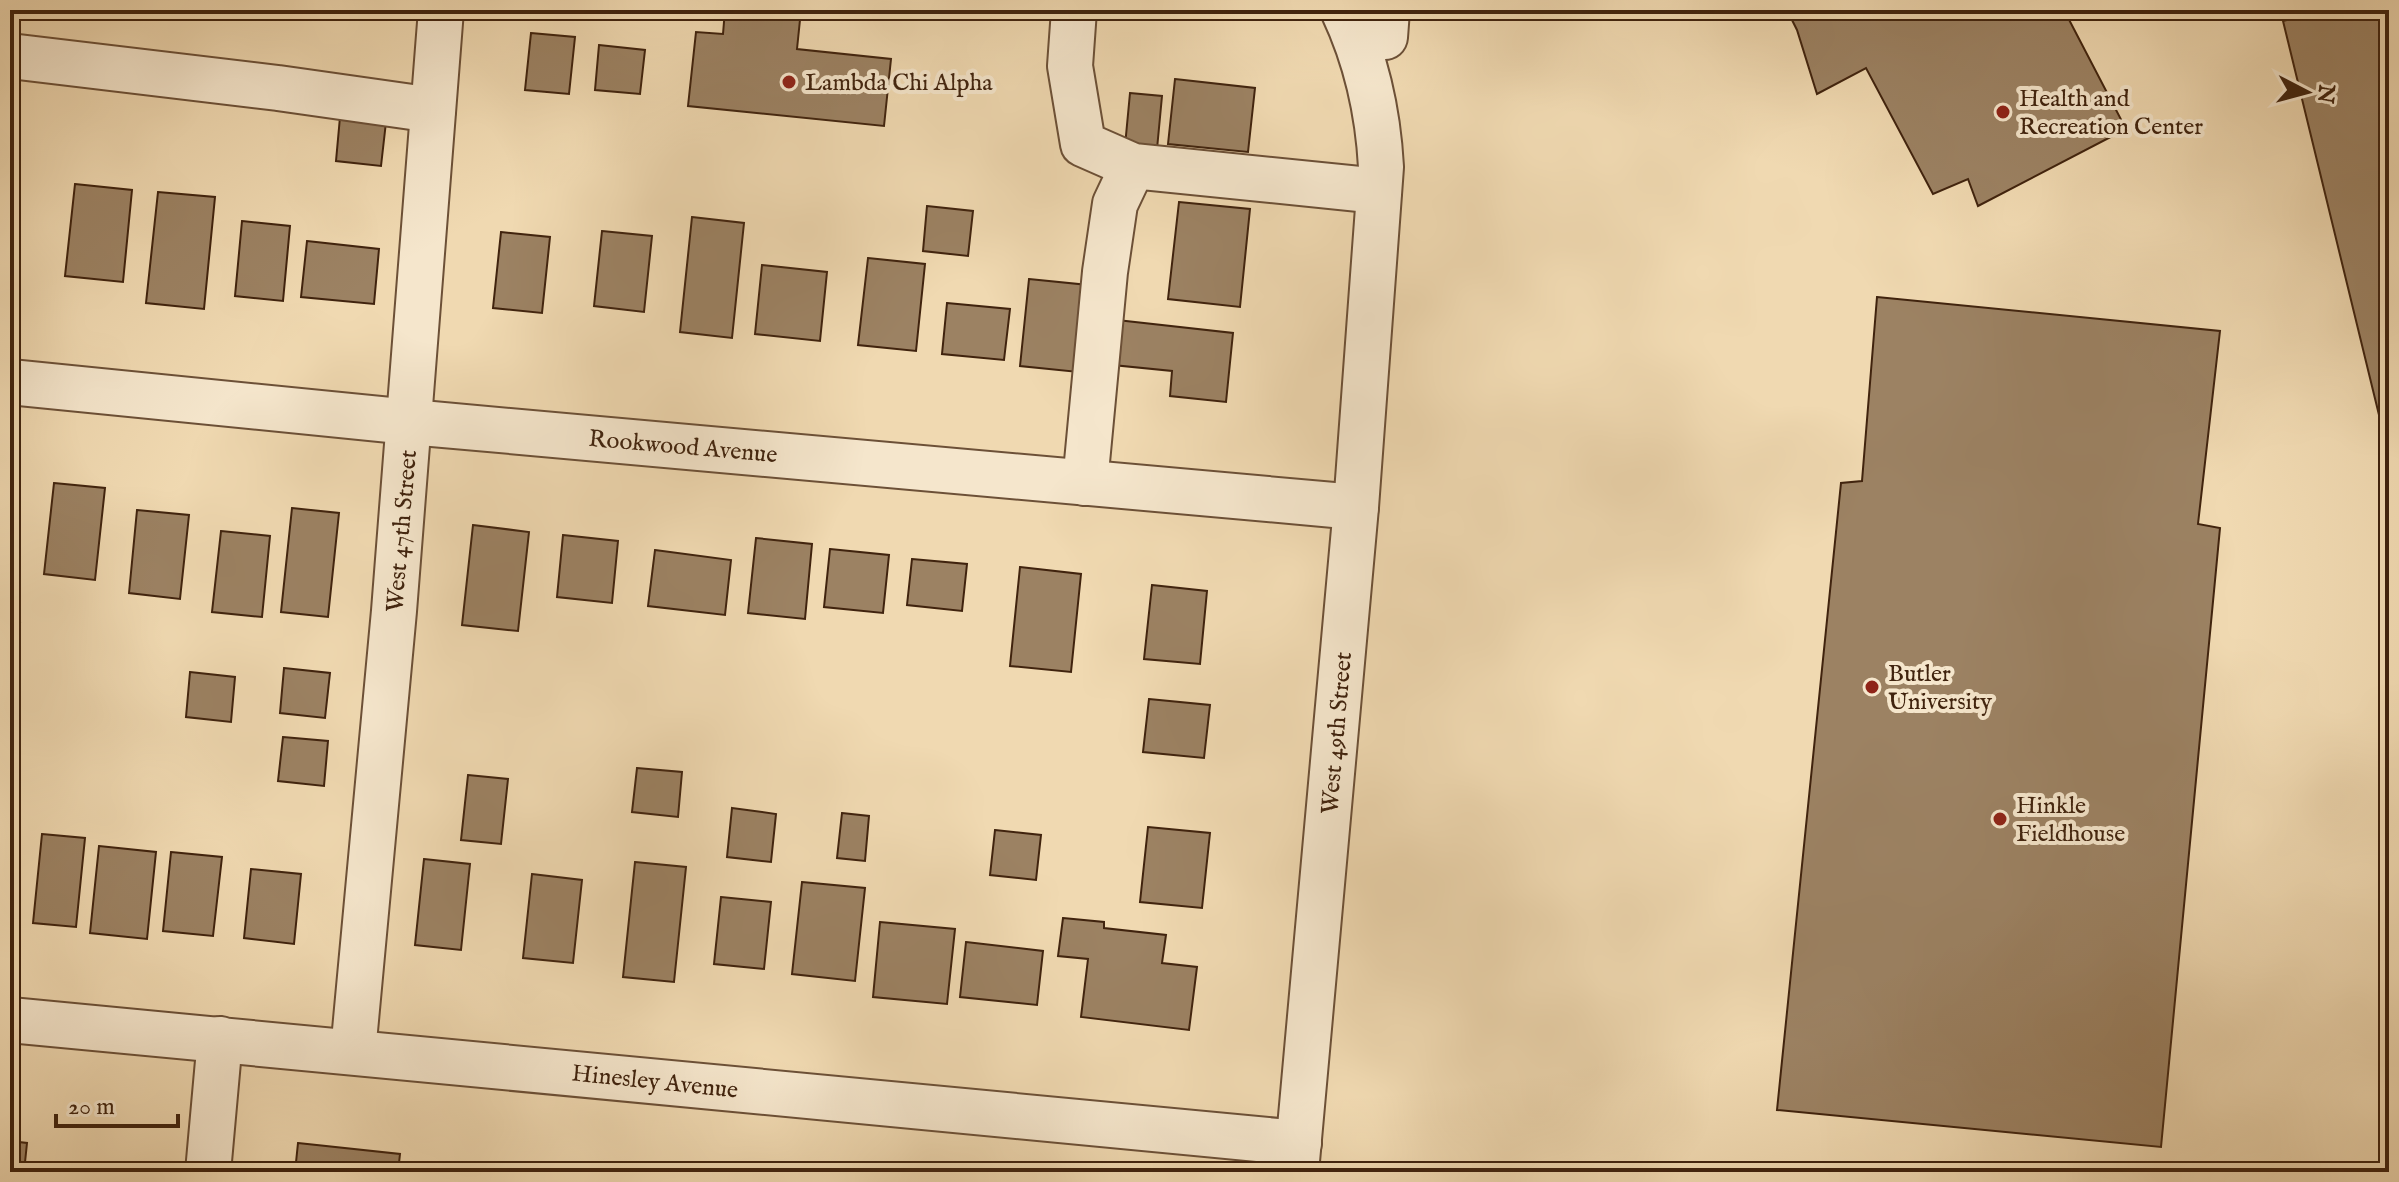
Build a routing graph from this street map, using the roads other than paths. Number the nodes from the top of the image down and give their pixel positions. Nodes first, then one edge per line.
1 (441, 10) edge
2 (1074, 10) edge
3 (1343, 10) edge
4 (1381, 19) edge
5 (10, 56) edge
6 (433, 110) junction
7 (1392, 122) junction
8 (1133, 166) junction
9 (1379, 191) junction
10 (1372, 294) junction
11 (10, 382) edge
12 (410, 422) junction
13 (1085, 483) junction
14 (1356, 507) junction
15 (10, 1020) edge
16 (220, 1039) junction
17 (353, 1052) junction
18 (1298, 1158) edge
19 (208, 1172) edge

1 - 6 street, West 47th Street
2 - 8 street
3 - 7 street
4 - 7 street
5 - 6 street
6 - 12 street, West 47th Street
7 - 9 street, West 49th Street
7 - 10 street, West 49th Street
8 - 9 street
8 - 13 street
9 - 10 street, West 49th Street
10 - 14 street, West 49th Street
11 - 12 street, Rookwood Avenue
12 - 13 street, Rookwood Avenue
12 - 17 street, West 47th Street
13 - 14 street, Rookwood Avenue
14 - 18 street, West 49th Street
15 - 16 street, Hinesley Avenue
16 - 17 street, Hinesley Avenue
16 - 19 street
17 - 18 street, Hinesley Avenue

